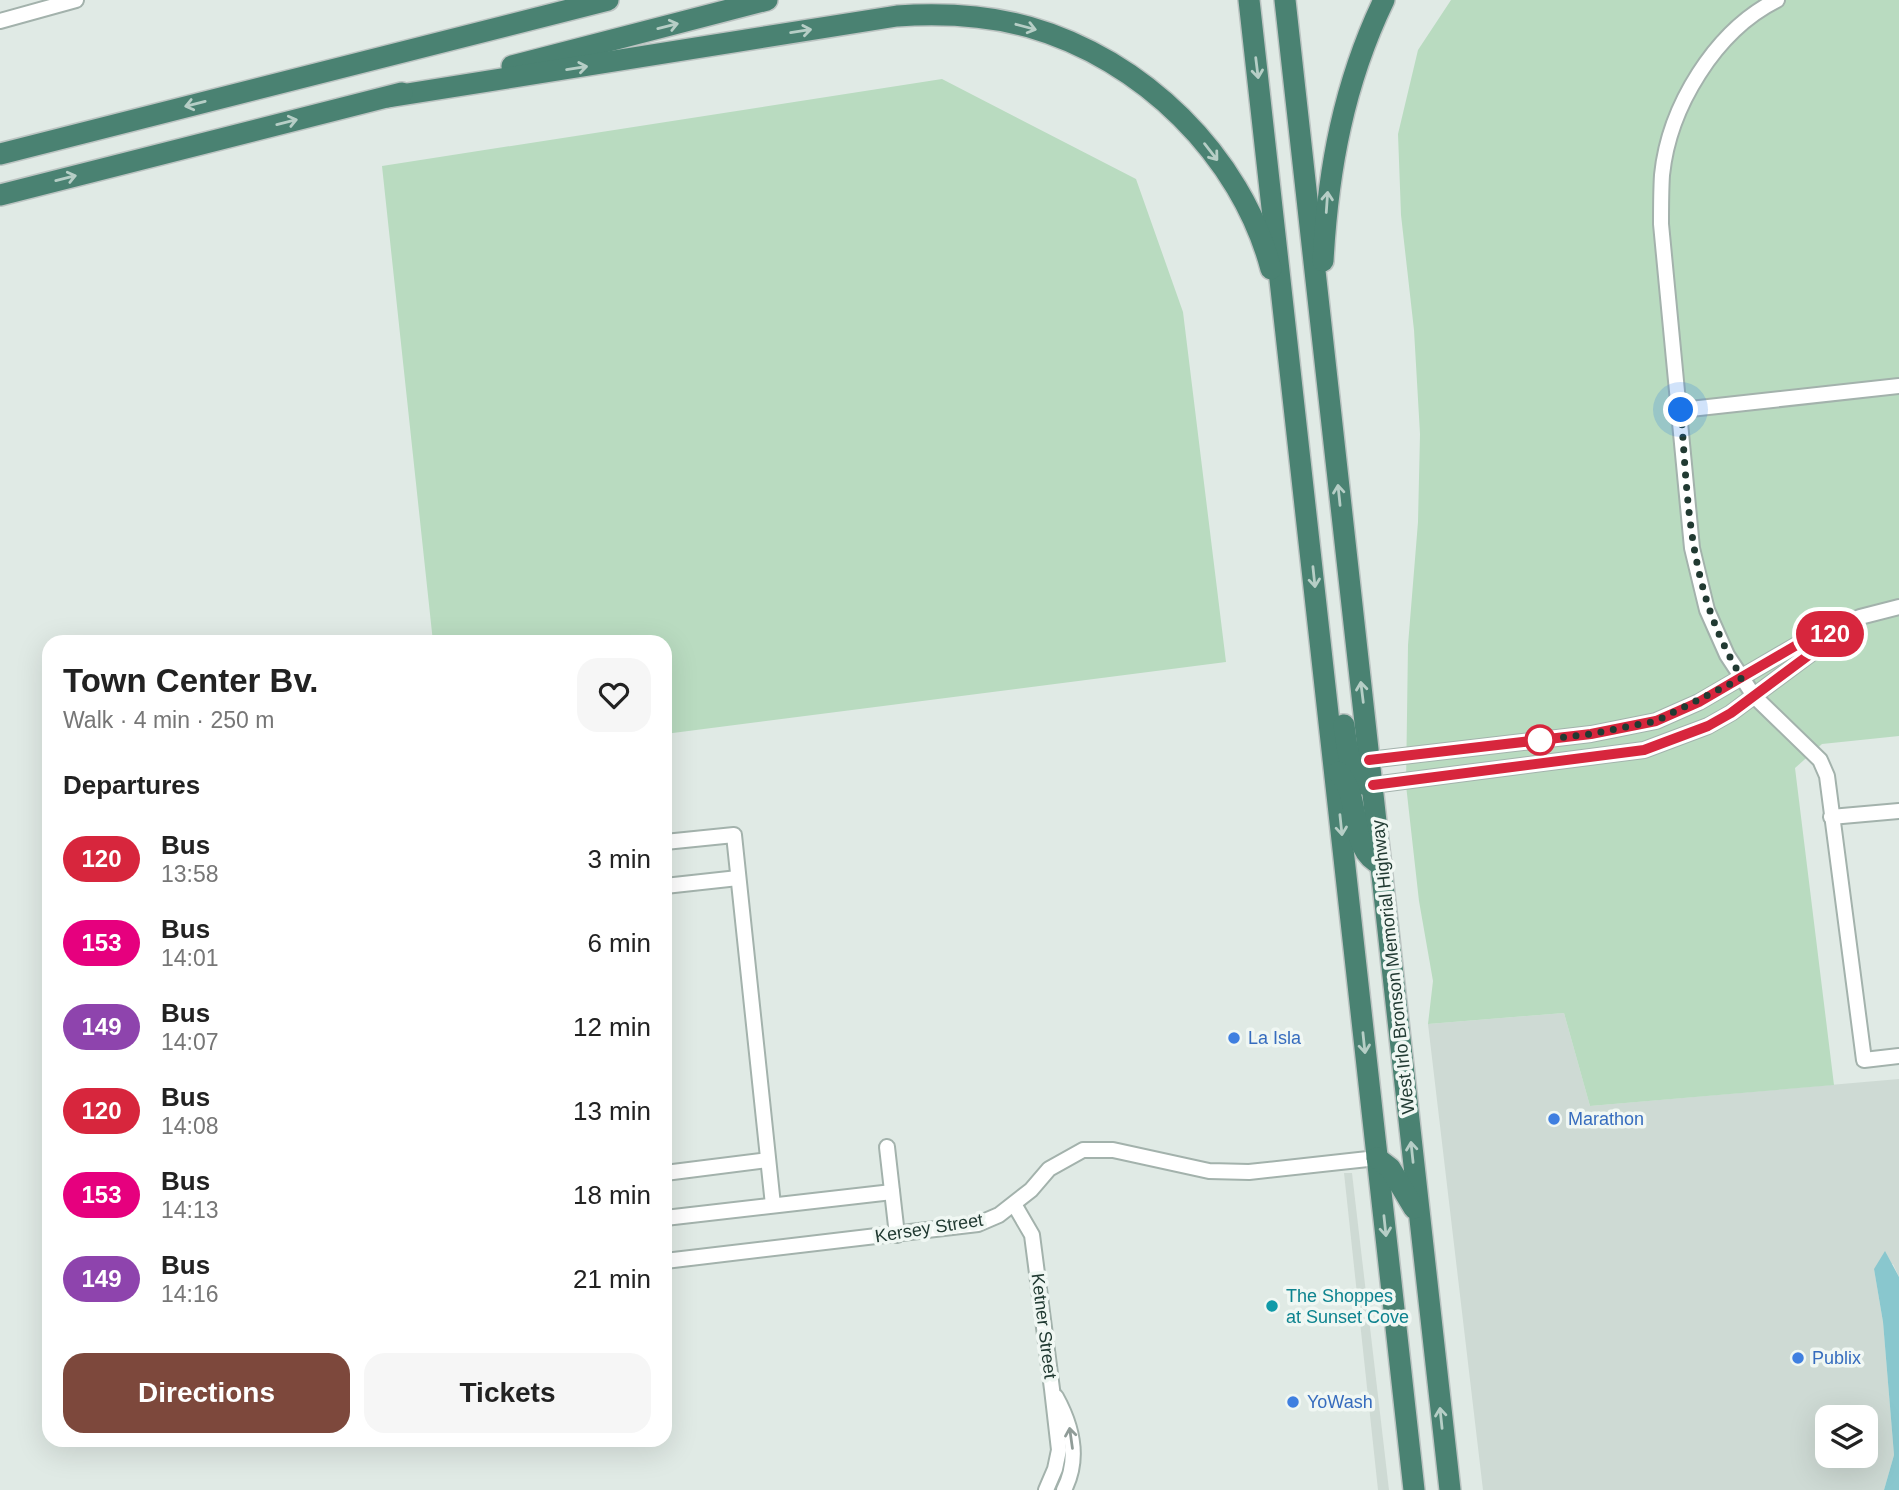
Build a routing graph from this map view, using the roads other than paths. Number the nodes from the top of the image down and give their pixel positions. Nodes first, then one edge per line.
1 (76, 0) edge
2 (554, 0) edge
3 (608, 0) edge
4 (767, 0) edge
5 (1249, 0) edge
6 (1285, 0) edge
7 (1384, 0) edge
8 (1777, 0) edge
9 (30, 6) edge
10 (0, 21) edge
11 (333, 69) junction
12 (388, 97) junction
13 (0, 153) edge
14 (0, 195) edge
15 (1320, 319) junction
16 (1293, 381) junction
17 (1899, 386) edge
18 (1681, 410) junction
19 (1899, 607) edge
20 (1834, 631) junction
21 (1742, 678) junction
22 (1326, 684) junction
23 (1754, 696) junction
24 (1591, 734) junction
25 (1593, 759) junction
26 (1369, 760) junction
27 (1335, 768) junction
28 (1373, 785) junction
29 (1899, 811) edge
30 (1831, 817) junction
31 (672, 841) edge
32 (1382, 865) junction
33 (738, 878) junction
34 (672, 885) edge
35 (1899, 1056) edge
36 (887, 1147) dead end
37 (1377, 1158) junction
38 (768, 1160) junction
39 (672, 1172) edge
40 (892, 1192) junction
41 (1014, 1204) junction
42 (773, 1205) junction
43 (672, 1217) edge
44 (1419, 1219) junction
45 (897, 1234) junction
46 (672, 1260) edge
47 (1052, 1389) junction
48 (1046, 1490) edge
49 (1064, 1490) edge
50 (1414, 1490) edge
51 (1450, 1490) edge

1 - 9 street
2 - 11 highway
3 - 11 highway
12 -> 4 highway
5 -> 16 highway
6 - 15 highway
15 -> 7 highway
8 - 18 street
9 - 10 street
11 -> 13 highway
14 -> 12 highway
12 -> 16 highway
26 -> 15 highway, West Irlo Bronson Memorial Highway
16 -> 22 highway, West Irlo Bronson Memorial Highway
17 - 18 street
18 - 21 street
19 - 20 street
20 - 21 street
20 - 23 street
21 - 23 street
21 - 24 street
22 - 27 highway, West Irlo Bronson Memorial Highway
22 - 28 highway
23 - 25 street
23 - 30 street
24 - 25 street
24 - 26 street
25 - 28 street
26 - 28 highway, West Irlo Bronson Memorial Highway
27 - 32 highway
27 -> 37 highway, West Irlo Bronson Memorial Highway
28 - 32 highway, West Irlo Bronson Memorial Highway
29 - 30 street
30 - 35 street
31 - 33 street
44 -> 32 highway, West Irlo Bronson Memorial Highway
33 - 34 street
33 - 38 street
36 - 40 street
37 - 41 street, Kersey Street
37 - 44 highway
37 -> 50 highway, West Irlo Bronson Memorial Highway
38 - 39 street
38 - 42 street
40 - 42 street
40 - 45 street
41 - 45 street, Kersey Street
41 - 47 street, Ketner Street
42 - 43 street
51 -> 44 highway, West Irlo Bronson Memorial Highway
45 - 46 street, Kersey Street
47 - 48 street
49 -> 47 street, Ketner Street

